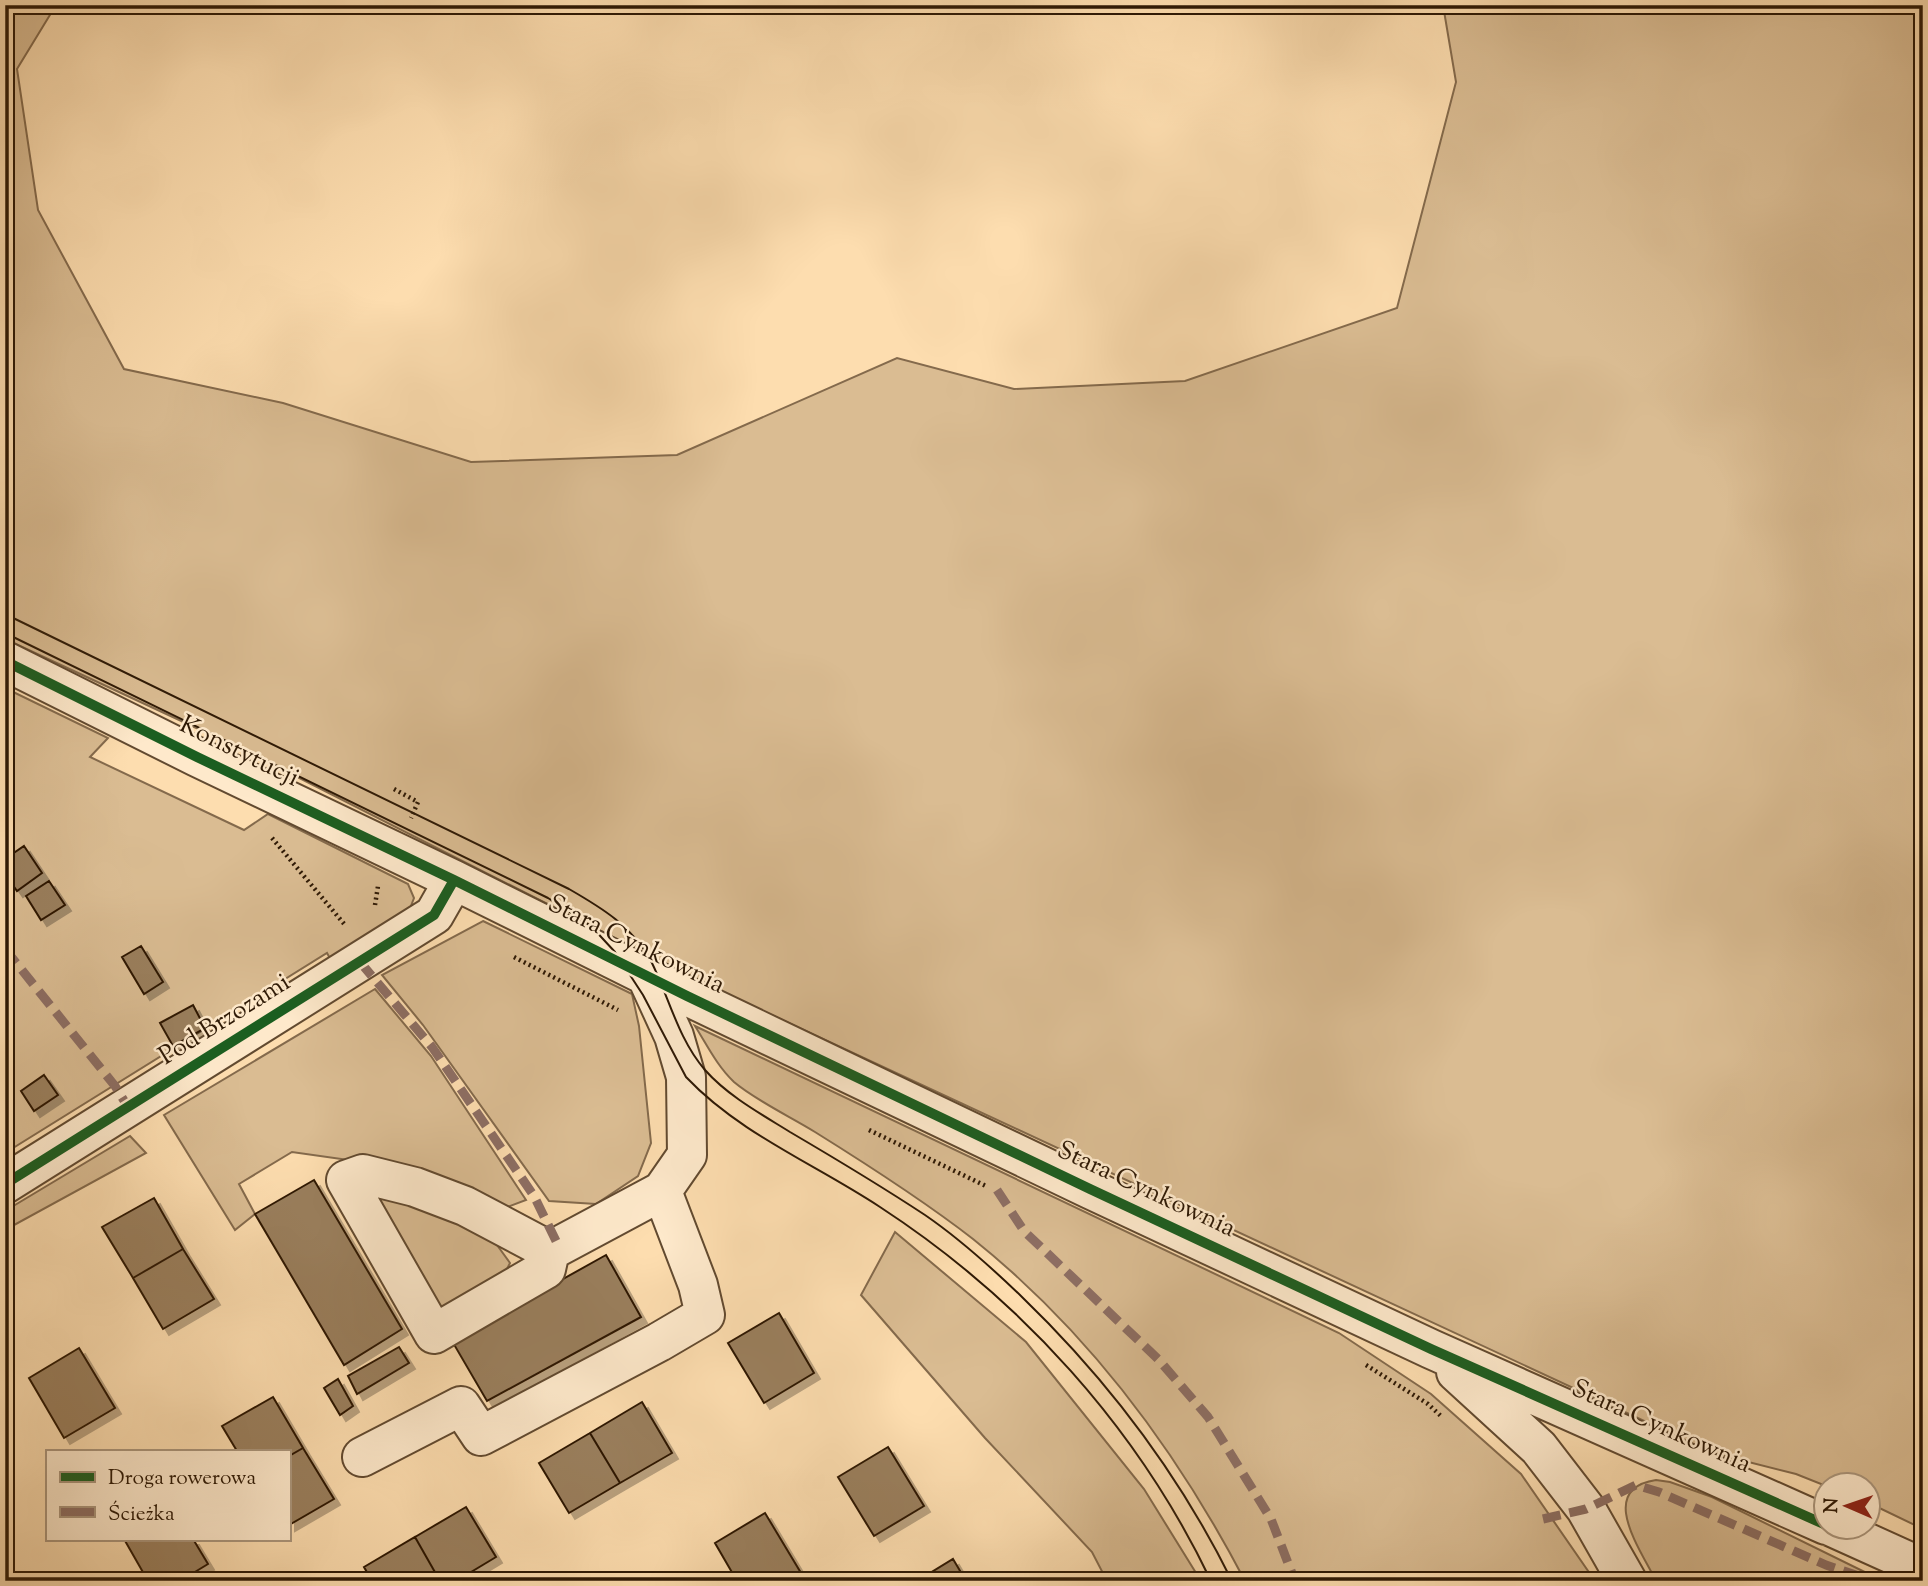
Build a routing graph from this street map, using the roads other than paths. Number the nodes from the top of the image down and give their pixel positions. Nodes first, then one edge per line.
1 (5, 661) edge
2 (454, 880) junction
3 (646, 975) junction
4 (5, 1184) edge
5 (662, 1191) junction
6 (550, 1251) junction
7 (1432, 1349) junction
8 (362, 1457) dead end
9 (1812, 1519) edge
10 (1860, 1540) edge
11 (1923, 1568) edge
12 (1627, 1581) edge

1 - 2 street, Konstytucji
2 - 3 street, Stara Cynkownia
2 - 4 street, Pod Brzozami
3 - 5 street
3 - 7 street, Stara Cynkownia
5 - 6 street
5 - 8 street
6 - 6 street
7 - 9 street, Stara Cynkownia
7 - 12 street, Stara Cynkownia
10 - 11 street, Stara Cynkownia

